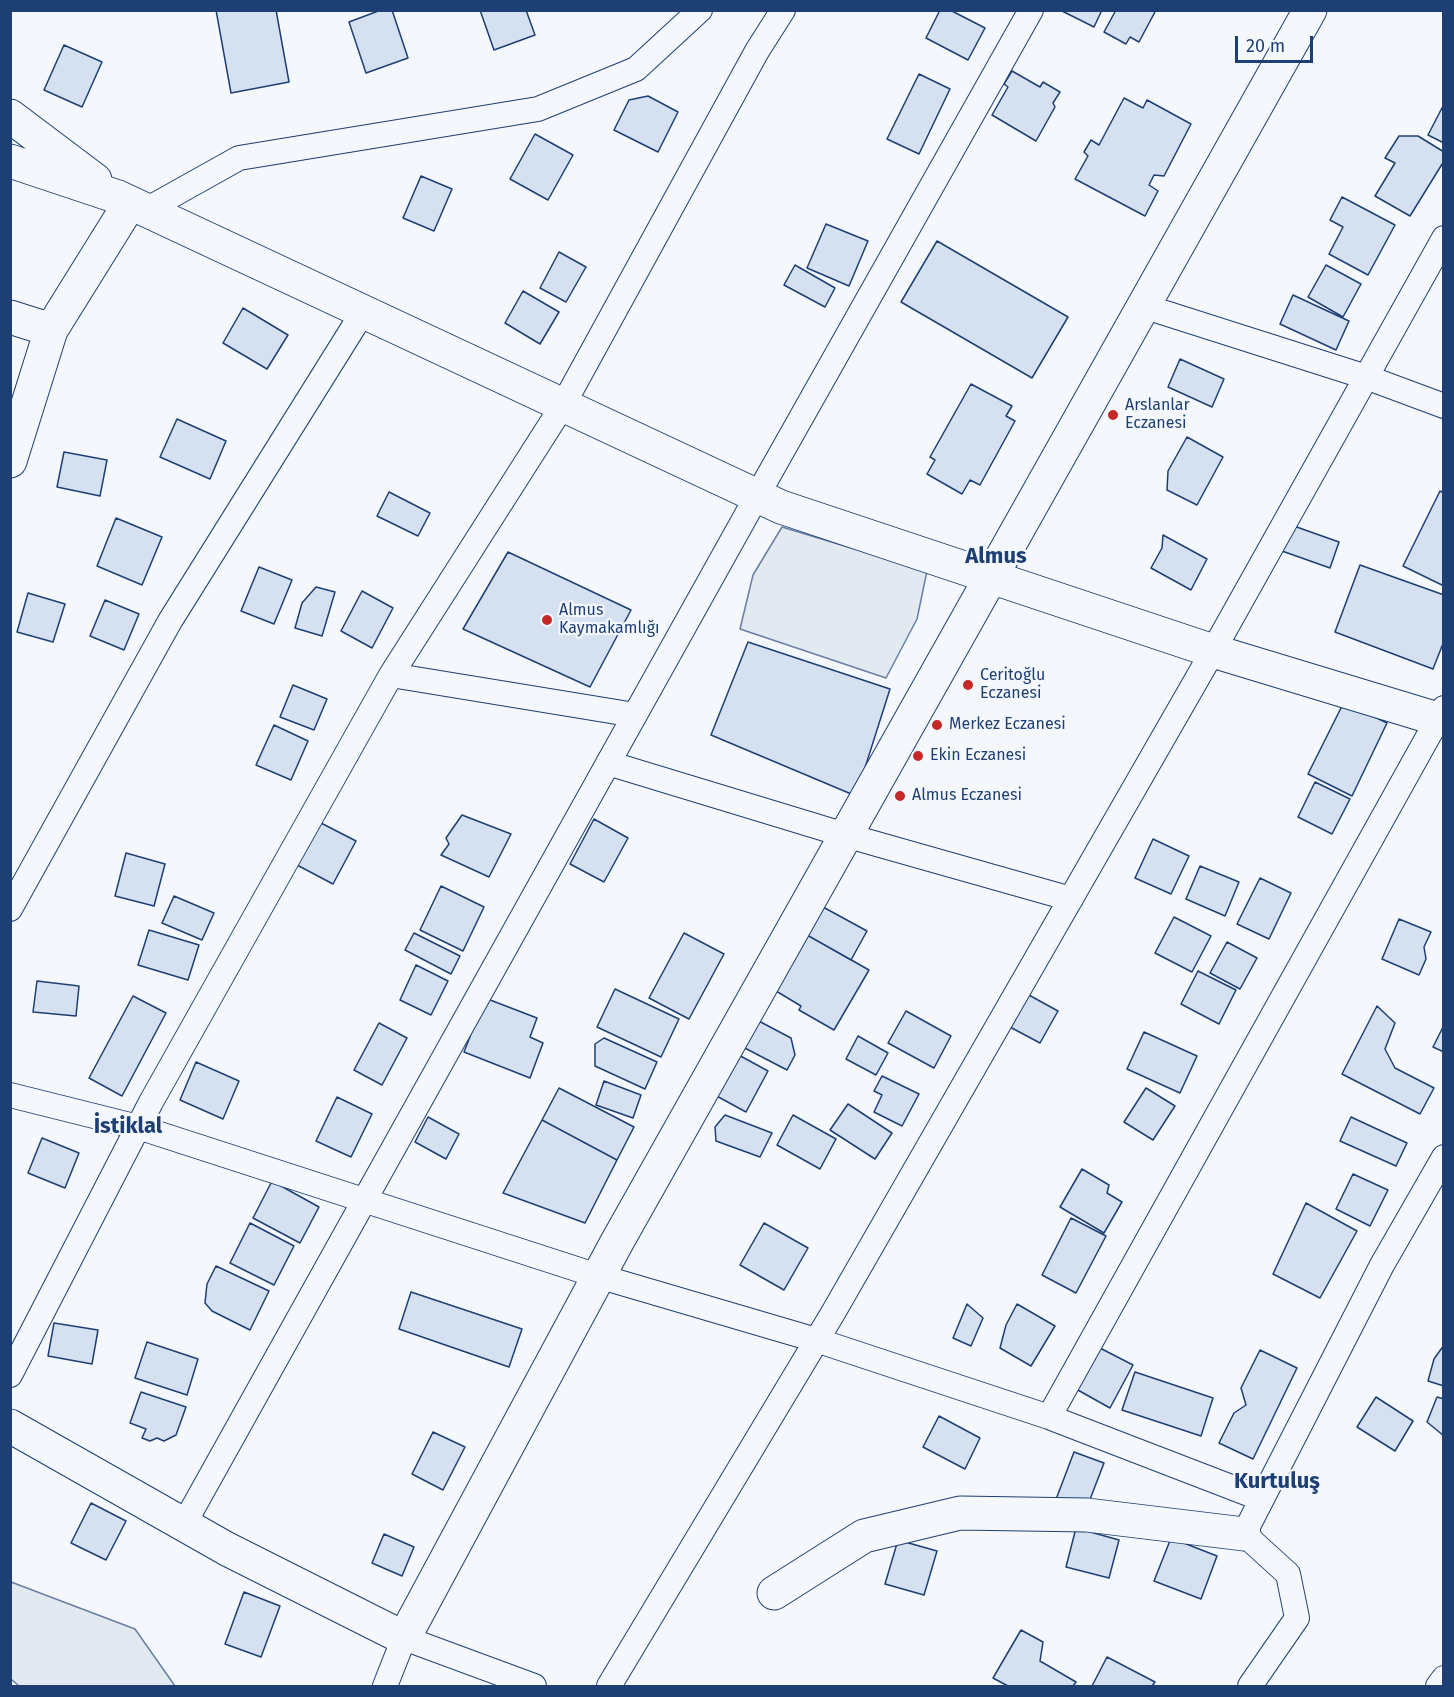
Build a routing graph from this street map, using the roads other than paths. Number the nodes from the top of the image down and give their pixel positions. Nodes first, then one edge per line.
1 (700, 10) edge
2 (783, 10) edge
3 (1031, 10) edge
4 (1310, 10) edge
5 (10, 116) edge
6 (10, 161) edge
7 (131, 204) junction
8 (1443, 238) edge
9 (1143, 306) junction
10 (363, 312) junction
11 (10, 317) edge
12 (51, 330) junction
13 (1366, 377) junction
14 (563, 405) junction
15 (1443, 406) edge
16 (10, 461) edge
17 (757, 496) junction
18 (991, 576) junction
19 (1213, 651) junction
20 (391, 675) junction
21 (635, 715) junction
22 (1441, 716) edge
23 (608, 763) junction
24 (845, 835) junction
25 (1071, 899) junction
26 (10, 909) edge
27 (10, 1095) edge
28 (138, 1127) junction
29 (1443, 1157) edge
30 (365, 1200) junction
31 (598, 1276) junction
32 (816, 1340) junction
33 (10, 1375) edge
34 (1049, 1417) junction
35 (10, 1426) edge
36 (1262, 1498) junction
37 (184, 1524) junction
38 (1244, 1534) junction
39 (774, 1593) dead end
40 (405, 1638) junction
41 (1443, 1678) edge
42 (385, 1686) edge
43 (534, 1686) edge
44 (609, 1686) edge
45 (1250, 1686) edge
46 (1438, 1686) edge

1 - 7 street
2 - 14 street
3 - 17 street
4 - 9 street
5 - 7 street
6 - 7 street
7 - 10 street
7 - 12 street
8 - 13 street
9 - 13 street
9 - 18 street
10 - 14 street
10 - 26 street
11 - 12 street
12 - 16 street
13 - 15 street
13 - 19 street
14 - 17 street
14 - 20 street
17 - 18 street
17 - 21 street
18 - 19 street
18 - 24 street
19 - 22 street
19 - 25 street
20 - 21 street
20 - 28 street
21 - 23 street
22 - 34 street
23 - 24 street
23 - 30 street
24 - 25 street
24 - 31 street
25 - 32 street
27 - 28 street
28 - 30 street
28 - 33 street
29 - 36 street
30 - 31 street
30 - 37 street
31 - 32 street
31 - 40 street
32 - 34 street
32 - 44 street
34 - 36 street
35 - 37 street
36 - 38 street
37 - 40 street
38 - 39 street
38 - 45 street
40 - 42 street
40 - 43 street
41 - 46 street

